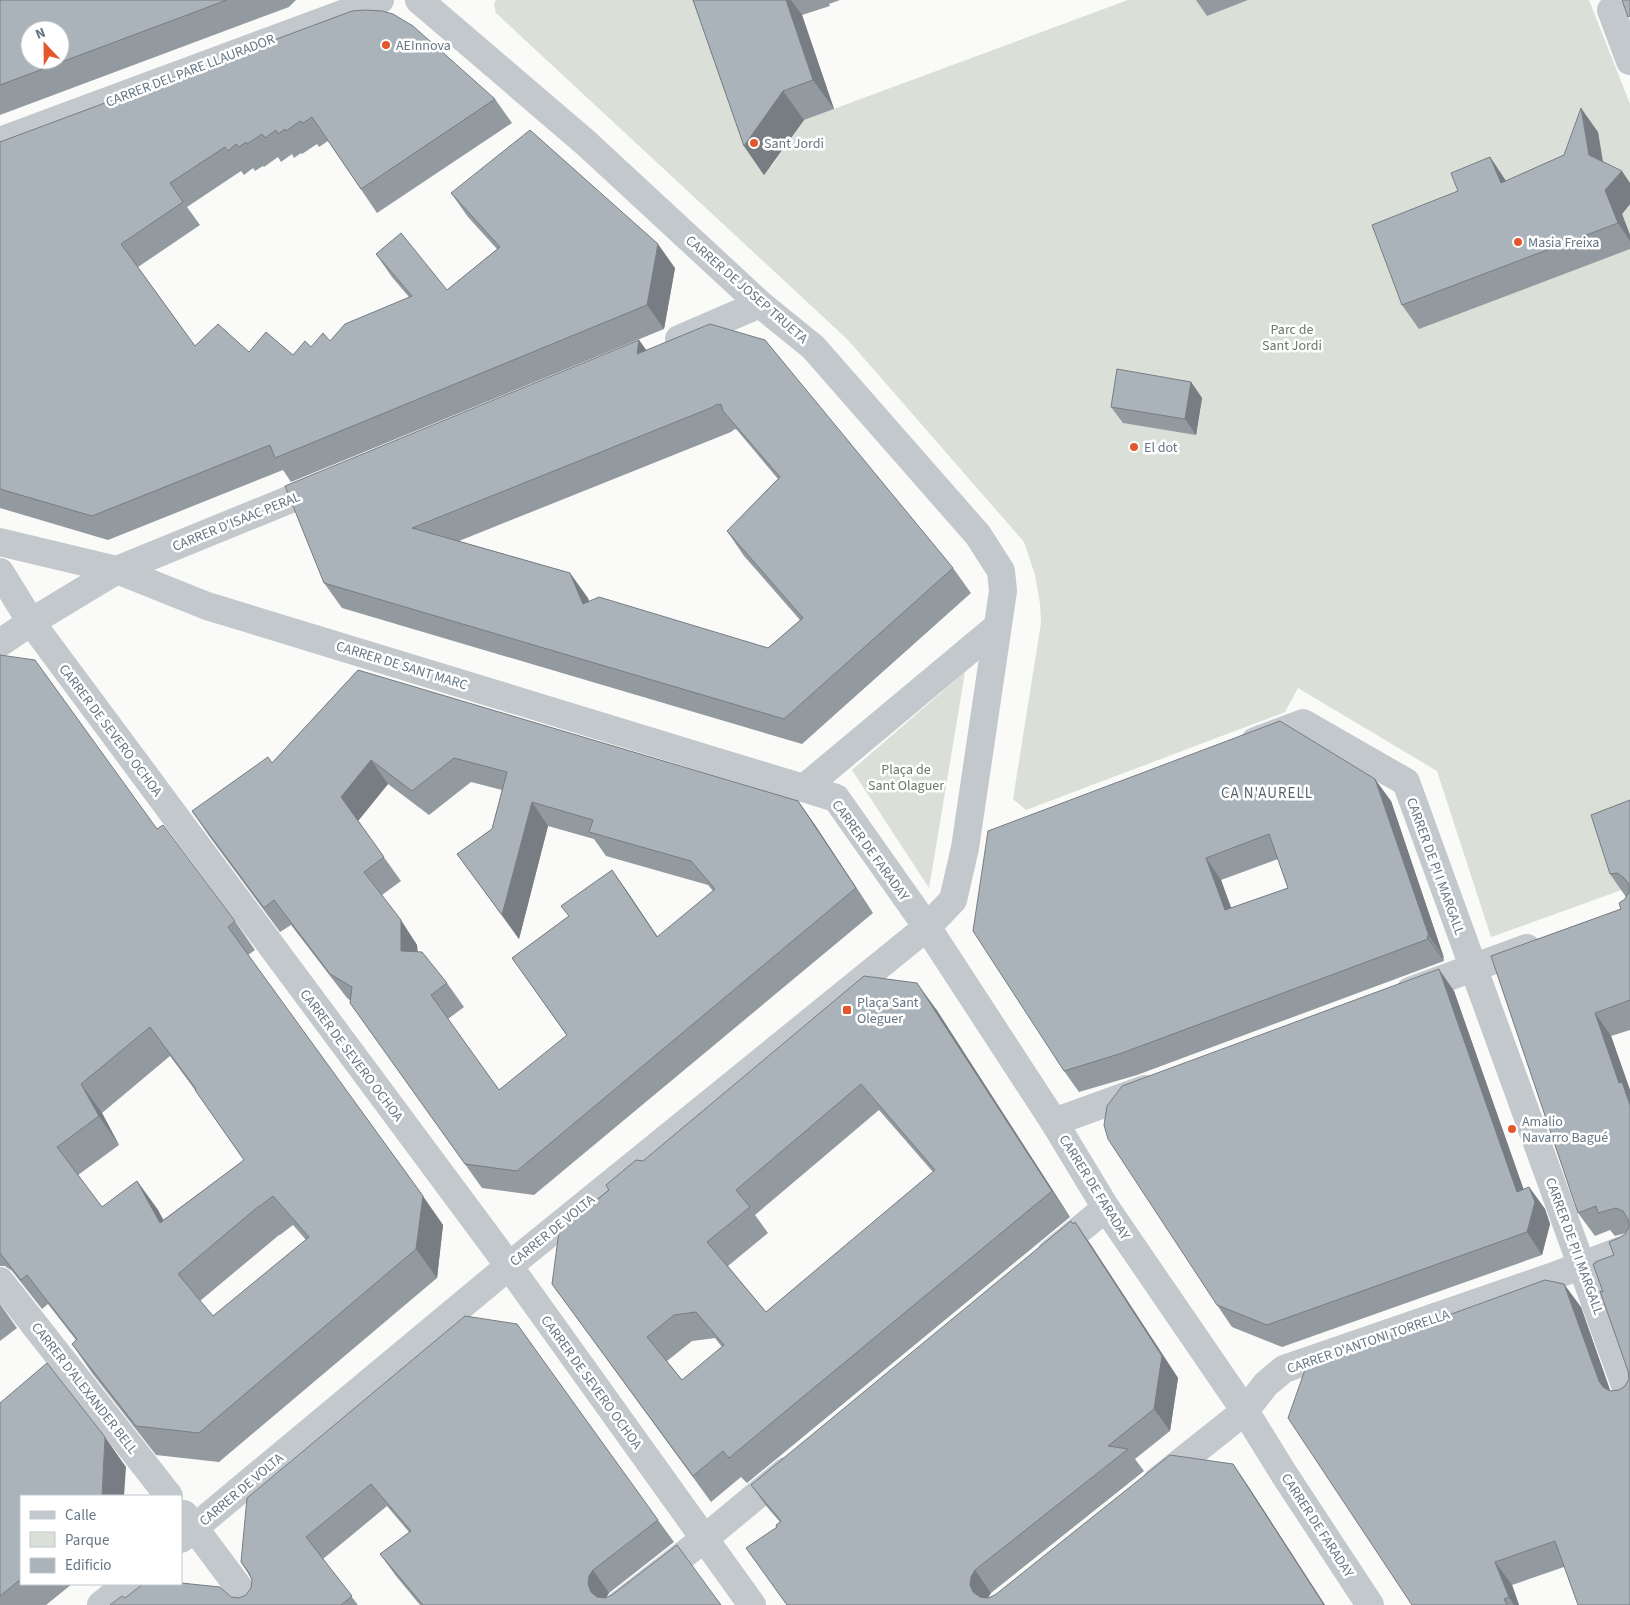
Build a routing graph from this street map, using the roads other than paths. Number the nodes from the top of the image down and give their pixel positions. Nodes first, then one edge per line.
1 (380, 0) edge
2 (419, 0) edge
3 (1611, 10) dead end
4 (1630, 60) edge
5 (0, 141) edge
6 (760, 304) junction
7 (656, 349) edge
8 (345, 477) edge
9 (0, 542) edge
10 (117, 570) junction
11 (0, 572) edge
12 (31, 622) junction
13 (997, 627) junction
14 (0, 643) edge
15 (1230, 750) edge
16 (804, 788) junction
17 (993, 838) edge
18 (965, 848) junction
19 (927, 927) junction
20 (1546, 942) edge
21 (1472, 968) junction
22 (1387, 999) edge
23 (1172, 1079) edge
24 (1054, 1122) junction
25 (1106, 1208) junction
26 (1630, 1247) edge
27 (1582, 1265) junction
28 (509, 1266) junction
29 (1034, 1267) edge
30 (0, 1281) edge
31 (1630, 1399) edge
32 (1245, 1411) junction
33 (807, 1454) edge
34 (1141, 1494) edge
35 (168, 1495) edge
36 (186, 1526) edge
37 (704, 1539) junction
38 (126, 1585) edge
39 (101, 1605) edge
40 (252, 1605) edge
41 (619, 1605) edge
42 (752, 1605) edge
43 (1370, 1605) edge

1 - 5 street, CARRER DEL PARE LLAURADOR
2 - 6 street, CARRER DE JOSEP TRUETA
3 - 4 street
6 - 7 street
6 - 13 street, CARRER DE JOSEP TRUETA
8 - 10 street, CARRER D'ISAAC PERAL
9 - 10 street, CARRER DE SANT MARC
10 - 12 street, CARRER D'ISAAC PERAL
10 - 16 street, CARRER DE SANT MARC
11 - 12 street, CARRER DE SEVERO OCHOA
12 - 14 street, CARRER D'ISAAC PERAL
12 - 28 street, CARRER DE SEVERO OCHOA
13 - 16 street
13 - 18 street
15 - 21 street, CARRER DE PI I MARGALL
16 - 19 street, CARRER DE FARADAY
17 - 18 street
18 - 19 street
19 - 24 street, CARRER DE FARADAY
19 - 28 street, CARRER DE VOLTA
20 - 21 street
21 - 22 street
21 - 27 street, CARRER DE PI I MARGALL
23 - 24 street
24 - 25 street, CARRER DE FARADAY
25 - 29 street
25 - 32 street, CARRER DE FARADAY
26 - 27 street, CARRER D'ANTONI TORRELLA
27 - 31 street, CARRER DE PI I MARGALL
27 - 32 street, CARRER D'ANTONI TORRELLA
28 - 36 street, CARRER DE VOLTA
28 - 37 street, CARRER DE SEVERO OCHOA
30 - 35 street, CARRER D'ALEXANDER BELL
32 - 34 street, CARRER D'ANTONI TORRELLA
32 - 43 street, CARRER DE FARADAY
33 - 37 street
36 - 40 street
37 - 41 street
37 - 42 street, CARRER DE SEVERO OCHOA
38 - 39 street

